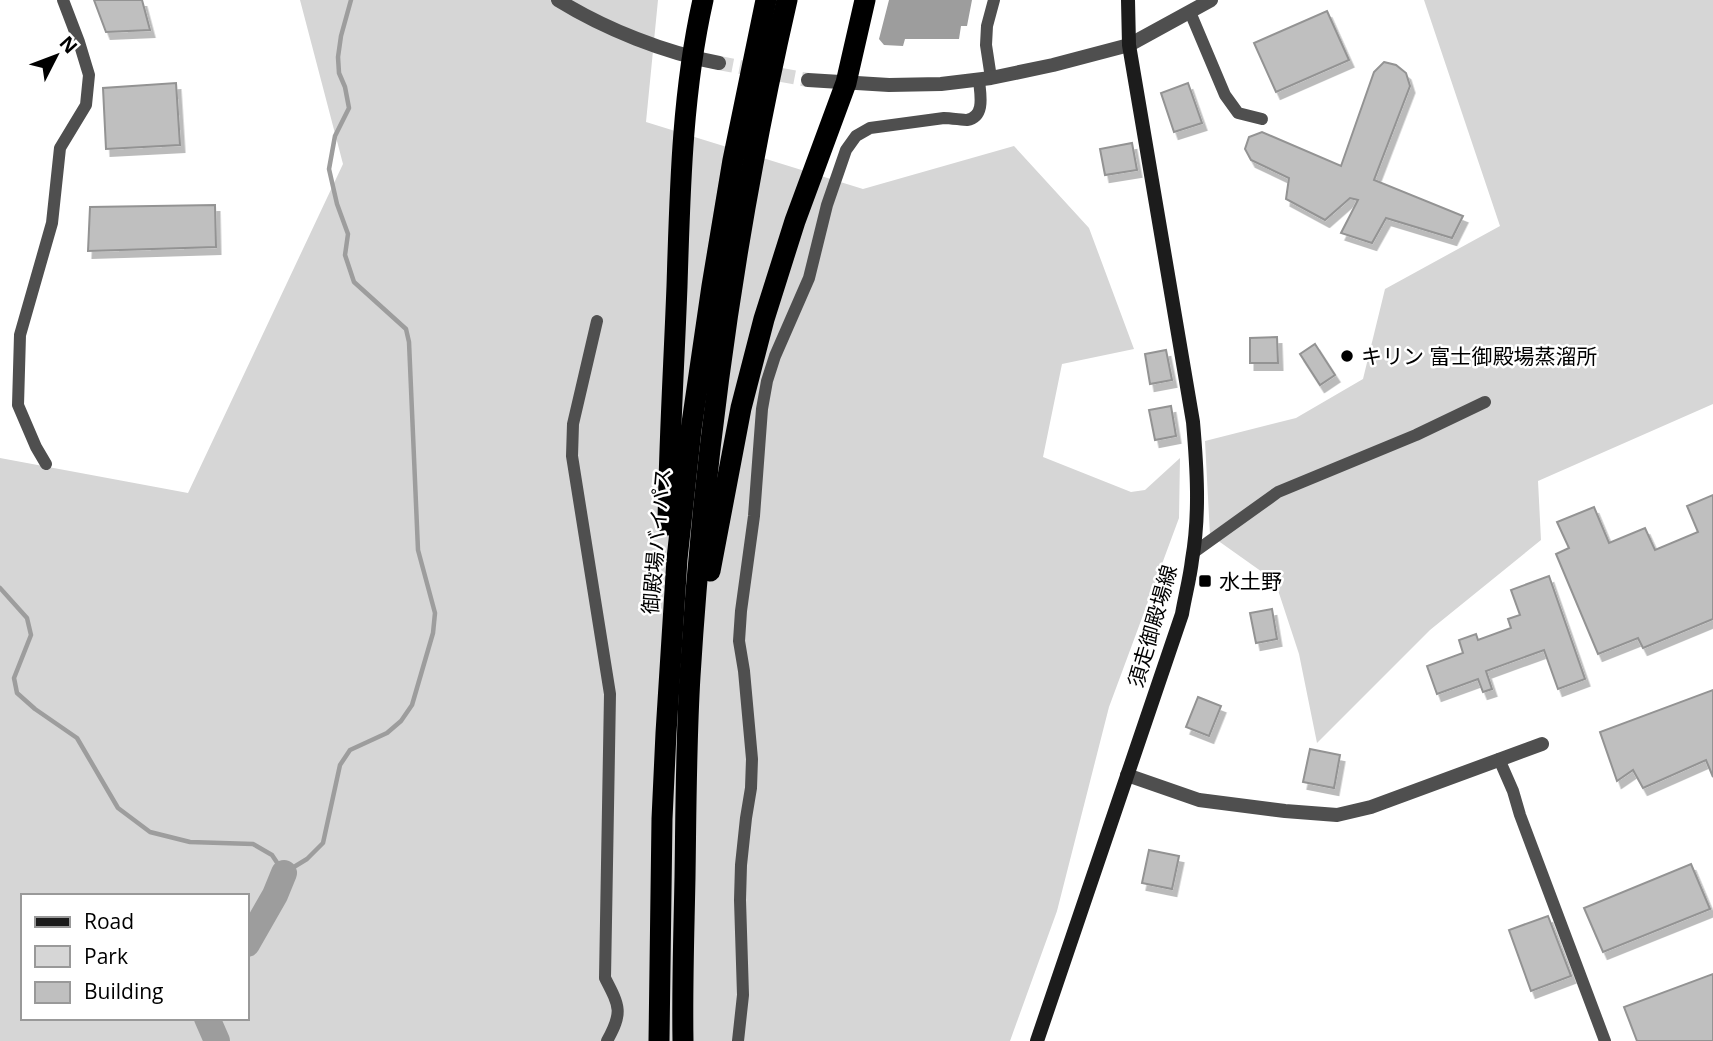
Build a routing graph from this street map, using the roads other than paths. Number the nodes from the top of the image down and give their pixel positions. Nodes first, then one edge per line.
1 (63, 0) edge
2 (558, 0) edge
3 (703, 0) edge
4 (766, 0) edge
5 (787, 0) edge
6 (865, 0) edge
7 (995, 0) edge
8 (1128, 0) edge
9 (1211, 0) edge
10 (1190, 12) junction
11 (1129, 45) junction
12 (765, 51) junction
13 (692, 58) junction
14 (719, 63) tunnel mouth
15 (985, 79) junction
16 (808, 80) tunnel mouth
17 (846, 83) junction
18 (1262, 119) dead end
19 (597, 321) dead end
20 (1485, 402) dead end
21 (46, 464) dead end
22 (1193, 552) junction
23 (666, 733) junction
24 (1542, 744) dead end
25 (1499, 760) junction
26 (1127, 775) junction
27 (686, 786) junction
28 (607, 1041) edge
29 (659, 1041) edge
30 (683, 1041) edge
31 (738, 1041) edge
32 (1037, 1041) edge
33 (1605, 1041) edge

1 - 21 street
2 - 13 street
3 - 13 highway
4 - 12 highway
5 - 12 highway
6 - 17 highway
7 - 15 street
8 - 11 main road, 須走御殿場線
9 - 10 street
10 - 11 street
10 - 18 street
11 - 15 street
11 - 22 main road, 須走御殿場線
12 - 23 highway, 御殿場バイパス
12 - 27 highway
13 - 14 street
13 - 23 highway
15 - 17 street
15 - 31 street
16 - 17 street
17 - 27 highway
19 - 28 street
20 - 22 street
22 - 26 main road, 須走御殿場線
23 - 29 highway, 御殿場バイパス
24 - 25 street
25 - 26 street
25 - 33 street
26 - 32 main road, 須走御殿場線
27 - 30 highway

